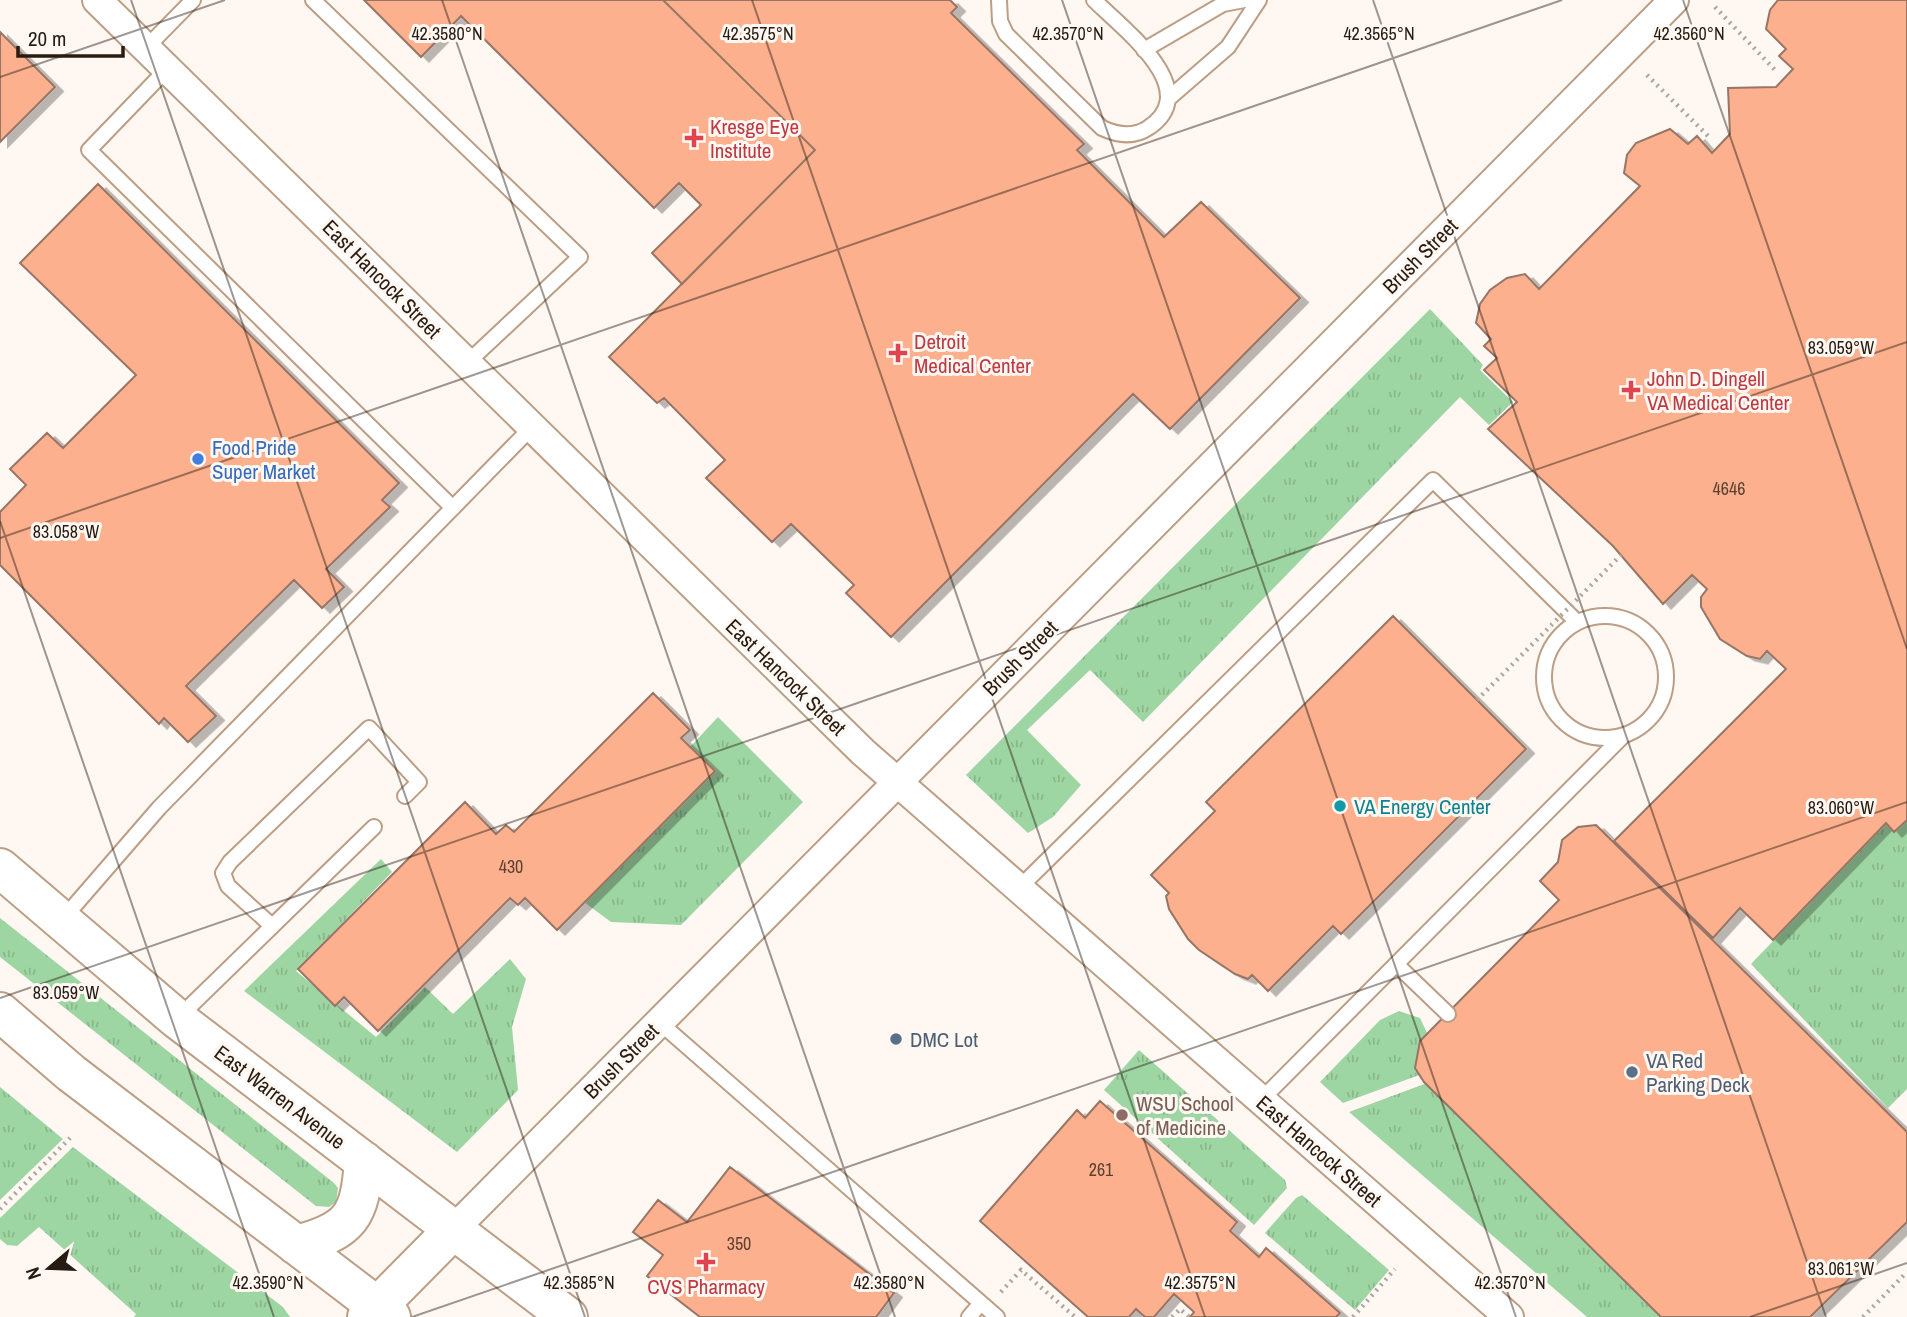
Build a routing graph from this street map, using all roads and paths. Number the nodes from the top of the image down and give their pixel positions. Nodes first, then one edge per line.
1 (97, 0) edge
2 (193, 0) edge
3 (313, 0) edge
4 (999, 0) edge
5 (1094, 0) edge
6 (1244, 0) edge
7 (1259, 0) edge
8 (1674, 0) edge
9 (1715, 7) dead end
10 (146, 47) junction
11 (1144, 50) junction
12 (168, 68) junction
13 (1775, 69) dead end
14 (1647, 75) dead end
15 (1168, 99) junction
16 (1710, 138) dead end
17 (467, 363) junction
18 (532, 428) junction
19 (453, 508) junction
20 (1621, 555) dead end
21 (1577, 622) junction
22 (1477, 700) dead end
23 (1624, 735) junction
24 (897, 781) junction
25 (405, 796) dead end
26 (374, 827) dead end
27 (0, 868) edge
28 (1019, 888) junction
29 (62, 920) junction
30 (272, 926) junction
31 (1396, 964) junction
32 (0, 1012) edge
33 (1448, 1014) dead end
34 (177, 1019) junction
35 (659, 1022) junction
36 (1261, 1100) junction
37 (70, 1138) dead end
38 (364, 1161) junction
39 (0, 1209) edge
40 (454, 1229) junction
41 (296, 1245) junction
42 (1395, 1269) dead end
43 (1907, 1272) edge
44 (988, 1309) edge
45 (378, 1314) edge
46 (1507, 1316) edge
47 (568, 1317) edge
48 (969, 1317) edge
49 (1075, 1317) edge
50 (1172, 1317) edge
51 (1189, 1317) edge
52 (1353, 1317) edge
53 (1863, 1317) edge

1 - 10 street, East Hancock Street
2 - 10 lane
3 - 17 lane
4 - 15 lane
5 - 11 lane
6 - 11 lane
7 - 15 lane
8 - 24 street, Brush Street
9 - 13 path
10 - 12 street, East Hancock Street
11 - 15 lane
12 - 17 street, East Hancock Street
12 - 19 lane
14 - 16 path
17 - 18 street, East Hancock Street
18 - 19 lane
18 - 24 street, East Hancock Street
19 - 29 lane
20 - 22 path, bridge
21 - 23 lane
21 - 23 lane
21 - 28 lane
23 - 31 lane
24 - 28 street, East Hancock Street
24 - 35 street, Brush Street
25 - 30 lane
26 - 30 lane
27 - 29 main road, East Warren Avenue
28 - 36 street, East Hancock Street
29 - 34 main road, East Warren Avenue
30 - 34 lane
31 - 33 lane
31 - 36 lane
32 - 41 main road
34 - 38 main road, East Warren Avenue
35 - 40 street, Brush Street
35 - 44 lane
36 - 46 street, East Hancock Street
37 - 39 path
38 - 40 main road, East Warren Avenue
38 - 41 main road
40 - 45 main road, Brush Street
40 - 47 main road, East Warren Avenue
41 - 45 main road
42 - 52 path
43 - 53 path
44 - 48 lane
44 - 49 path
50 - 51 path

